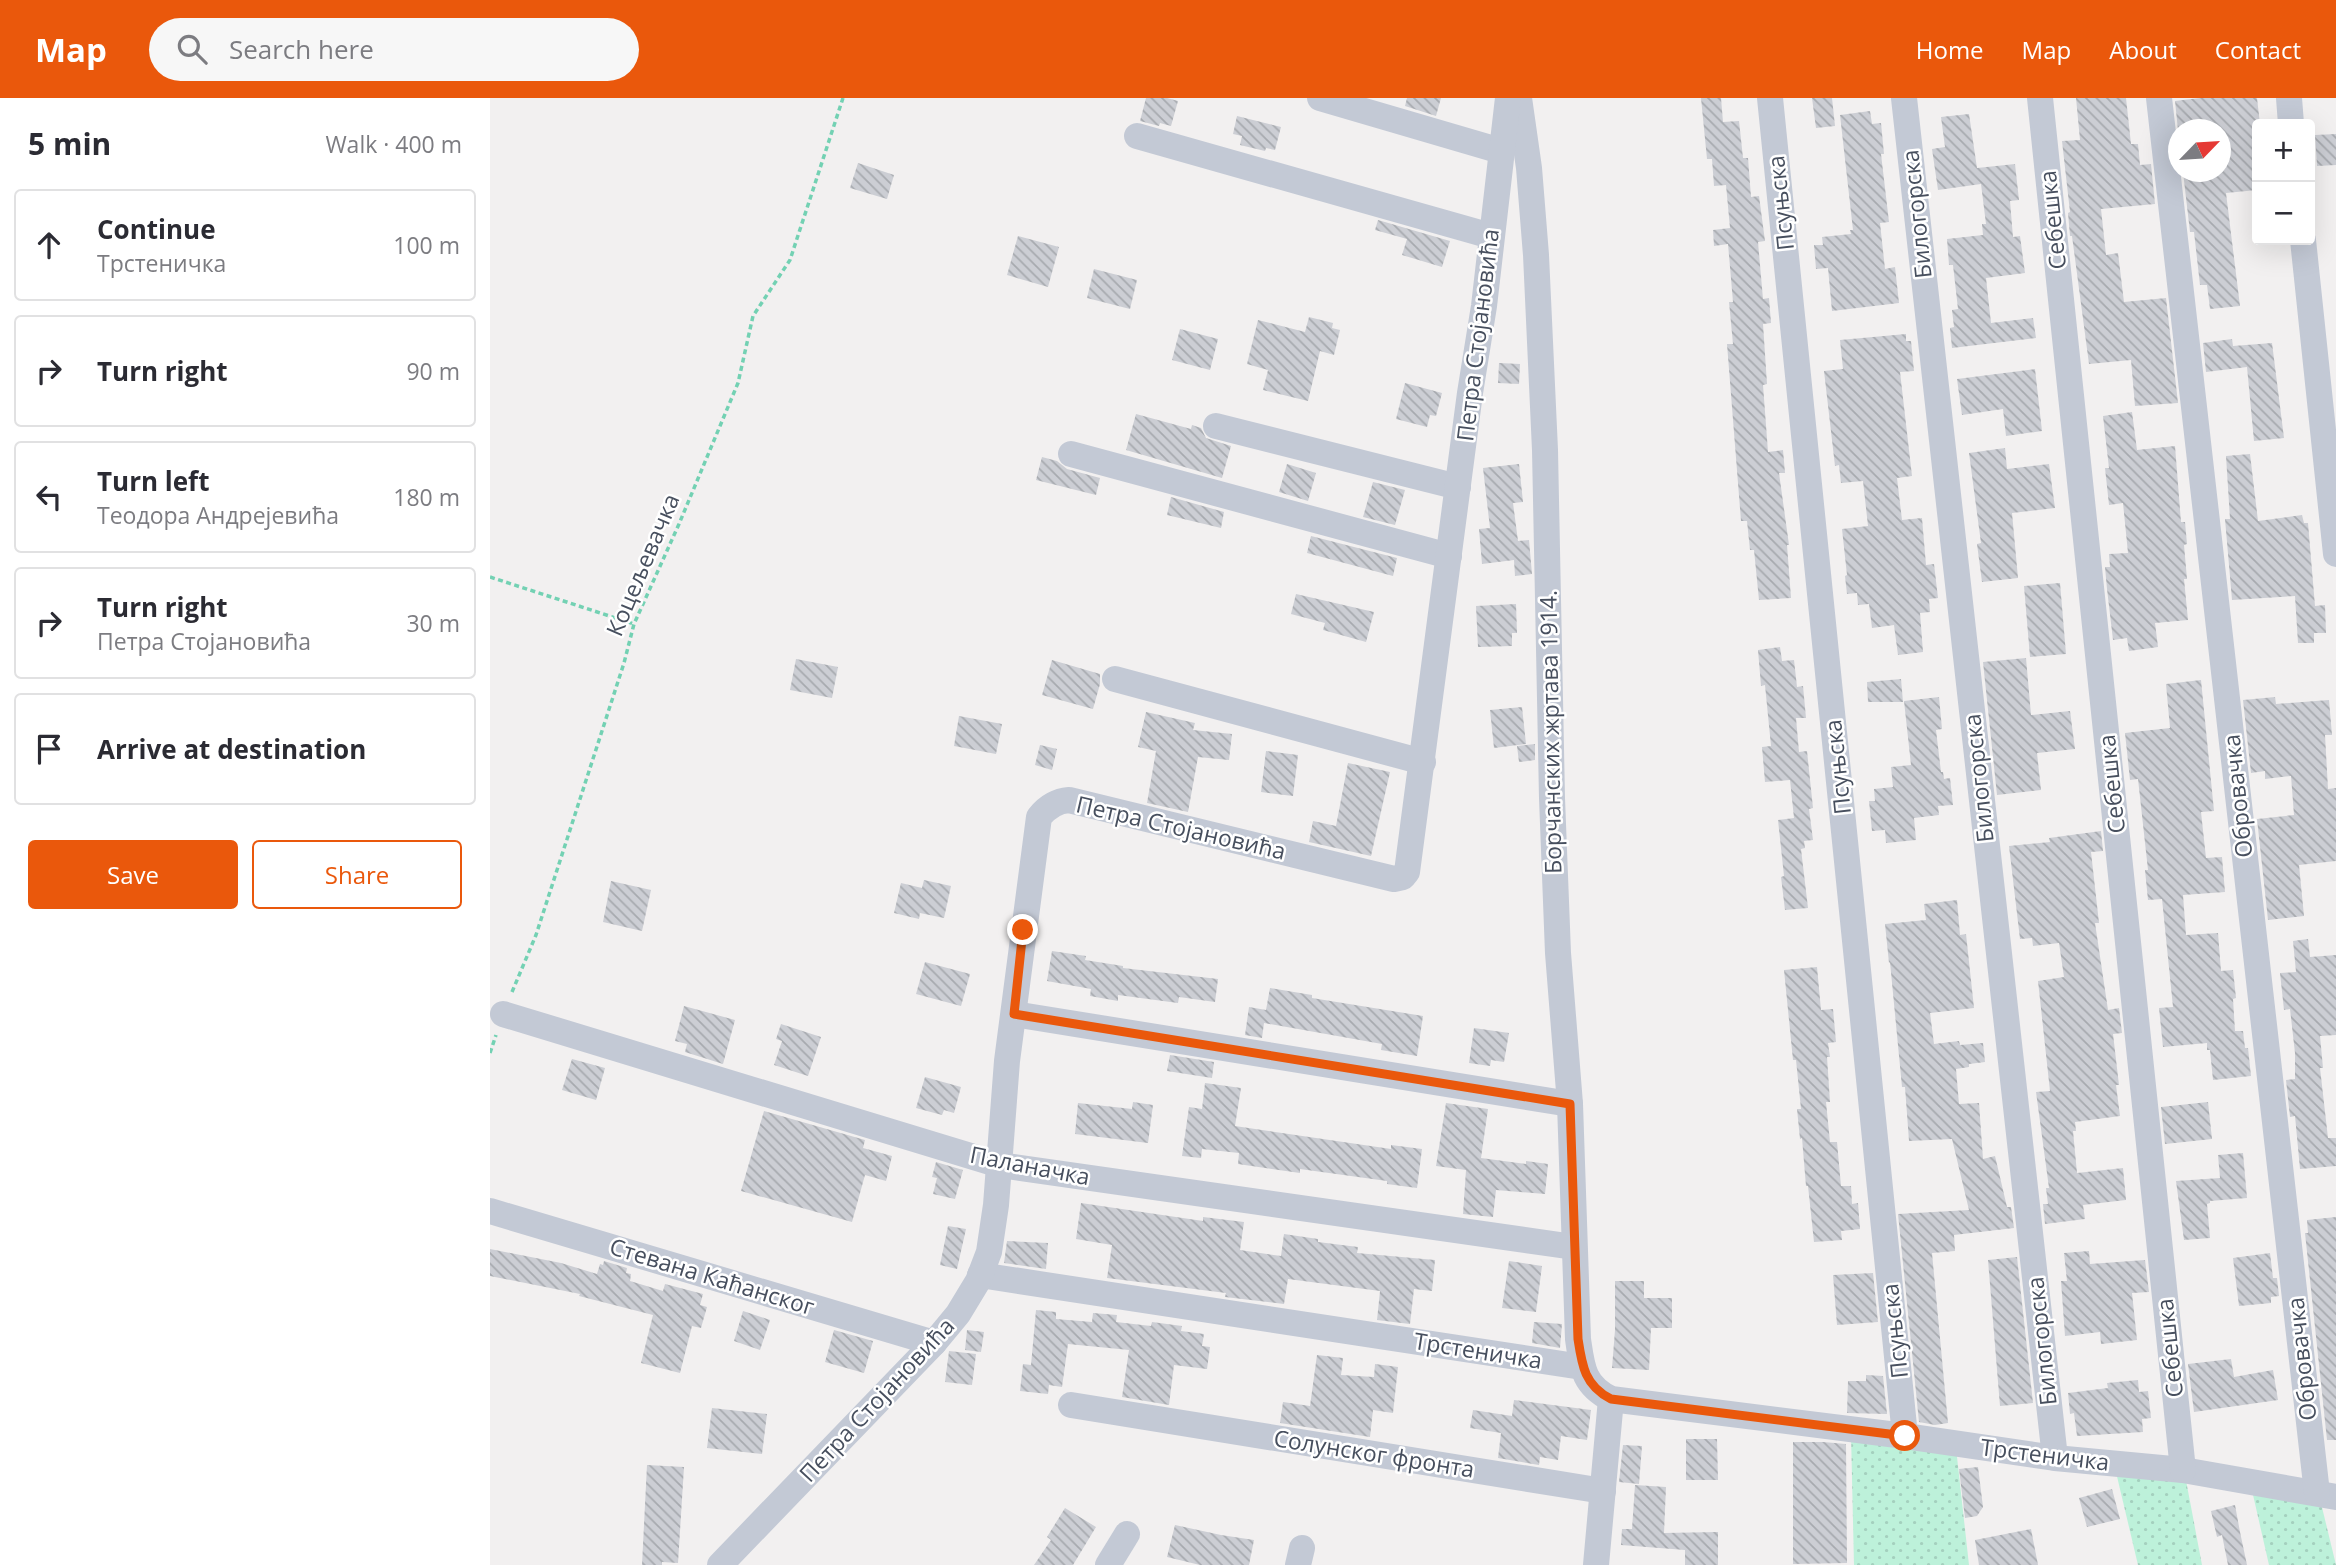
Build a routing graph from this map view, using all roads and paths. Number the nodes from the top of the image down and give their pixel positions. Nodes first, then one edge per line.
1 (843, 98) edge
2 (1320, 98) edge
3 (1508, 98) edge
4 (1519, 98) edge
5 (1770, 98) edge
6 (1904, 98) edge
7 (2040, 98) edge
8 (2159, 98) edge
9 (2289, 98) edge
10 (2291, 119) edge
11 (1137, 136) dead end
12 (1501, 151) junction
13 (1490, 236) junction
14 (2304, 245) edge
15 (1216, 426) dead end
16 (1071, 454) dead end
17 (1458, 487) junction
18 (2336, 554) edge
19 (1449, 556) junction
20 (490, 577) edge
21 (634, 624) junction
22 (1115, 679) dead end
23 (1423, 762) junction
24 (503, 1014) junction
25 (1014, 1014) junction
26 (490, 1053) edge
27 (1570, 1104) junction
28 (1000, 1166) junction
29 (490, 1210) edge
30 (1574, 1247) junction
31 (980, 1275) junction
32 (934, 1343) junction
33 (1582, 1367) junction
34 (1611, 1399) junction
35 (1071, 1405) dead end
36 (1905, 1436) junction
37 (2054, 1458) junction
38 (2183, 1470) junction
39 (1603, 1491) junction
40 (2327, 1495) edge
41 (1126, 1534) dead end
42 (720, 1565) edge
43 (1108, 1565) edge
44 (1596, 1565) edge

1 - 21 path, Коцељевачка
2 - 12 street
3 - 12 street, Петра Стојановића
4 - 27 street, Борчанских жртава 1914.
5 - 36 street, Псуњска
6 - 37 street, Билогорска
7 - 38 street, Себешка
8 - 40 street, Обровачка
9 - 10 street
11 - 13 street
12 - 13 street, Петра Стојановића
13 - 17 street, Петра Стојановића
14 - 18 street
15 - 17 street
16 - 19 street
17 - 19 street, Петра Стојановића
19 - 23 street, Петра Стојановића
20 - 21 path
21 - 24 path, Коцељевачка
22 - 23 street
23 - 25 street, Петра Стојановића
24 - 26 path, Коцељевачка
24 - 28 street, Паланачка
25 - 27 street
25 - 28 street, Петра Стојановића
27 - 30 street, Борчанских жртава 1914.
28 - 30 street, Паланачка
28 - 31 street, Петра Стојановића
29 - 32 street, Стевана Каћанског
30 - 33 street, Борчанских жртава 1914.
31 - 32 street, Петра Стојановића
31 - 33 street, Трстеничка
32 - 42 street, Петра Стојановића
33 - 34 street
34 - 36 street, Трстеничка
34 - 39 street
35 - 39 street, Солунског фронта
36 - 37 street, Трстеничка
37 - 38 street, Трстеничка
38 - 40 street, Трстеничка
39 - 44 street
41 - 43 street

